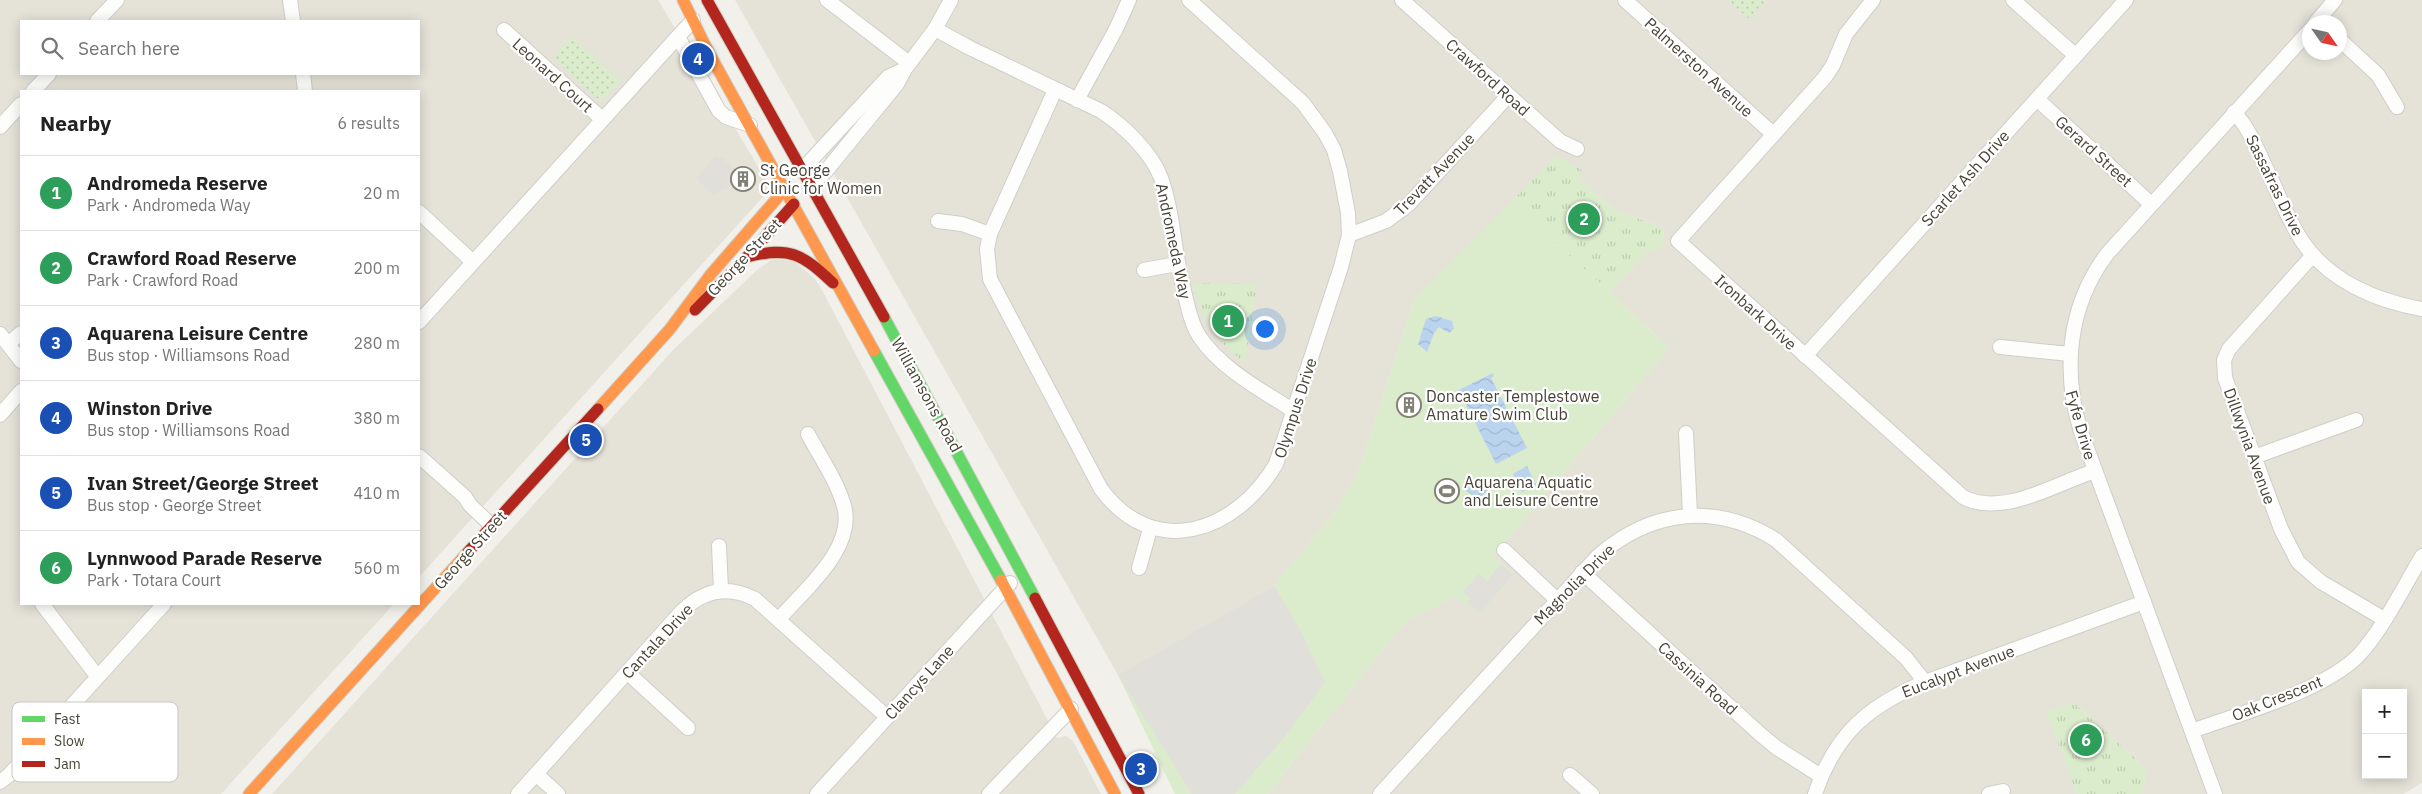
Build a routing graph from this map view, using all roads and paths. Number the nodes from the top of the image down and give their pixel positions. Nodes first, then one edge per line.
1 (117, 0) edge
2 (290, 0) edge
3 (683, 0) edge
4 (707, 0) edge
5 (827, 0) edge
6 (951, 0) edge
7 (1129, 0) edge
8 (1189, 0) edge
9 (1402, 0) edge
10 (1625, 0) edge
11 (1873, 0) edge
12 (2013, 0) edge
13 (2126, 0) edge
14 (2334, 0) edge
15 (2323, 15) edge
16 (98, 20) edge
17 (293, 20) edge
18 (693, 20) junction
19 (935, 29) junction
20 (504, 30) dead end
21 (678, 37) junction
22 (2302, 39) edge
23 (2347, 46) edge
24 (2075, 55) junction
25 (907, 66) junction
26 (48, 75) edge
27 (303, 75) edge
28 (34, 90) edge
29 (306, 90) edge
30 (1056, 90) junction
31 (1508, 96) junction
32 (2036, 99) junction
33 (1077, 100) junction
34 (20, 105) edge
35 (2397, 107) dead end
36 (2234, 112) junction
37 (602, 119) junction
38 (750, 125) junction
39 (0, 127) edge
40 (1773, 134) junction
41 (1577, 149) dead end
42 (801, 171) junction
43 (810, 186) junction
44 (786, 188) junction
45 (794, 204) junction
46 (2151, 204) junction
47 (420, 213) edge
48 (938, 221) dead end
49 (990, 234) junction
50 (1349, 235) junction
51 (2313, 255) junction
52 (747, 257) junction
53 (473, 262) junction
54 (1178, 264) junction
55 (1144, 270) dead end
56 (842, 292) junction
57 (2422, 309) edge
58 (420, 321) edge
59 (670, 329) junction
60 (20, 333) edge
61 (4, 339) edge
62 (2000, 347) dead end
63 (2070, 354) junction
64 (1805, 356) junction
65 (20, 359) edge
66 (20, 393) edge
67 (1294, 411) junction
68 (0, 415) edge
69 (2356, 420) dead end
70 (1686, 433) dead end
71 (808, 434) dead end
72 (420, 457) edge
73 (2254, 458) junction
74 (2094, 471) junction
75 (1690, 514) junction
76 (494, 523) junction
77 (1150, 529) junction
78 (719, 546) dead end
79 (1504, 550) dead end
80 (2422, 556) edge
81 (1139, 568) dead end
82 (1022, 570) junction
83 (1582, 572) junction
84 (1005, 588) junction
85 (721, 590) junction
86 (1556, 599) junction
87 (2144, 602) junction
88 (43, 605) edge
89 (163, 605) edge
90 (420, 605) edge
91 (420, 605) edge
92 (779, 619) junction
93 (2384, 619) junction
94 (628, 673) junction
95 (97, 676) junction
96 (1925, 682) junction
97 (74, 702) edge
98 (1071, 709) junction
99 (887, 717) junction
100 (688, 728) dead end
101 (2192, 731) junction
102 (12, 771) edge
103 (536, 774) junction
104 (1570, 775) dead end
105 (1821, 776) junction
106 (0, 782) edge
107 (249, 794) edge
108 (518, 794) edge
109 (558, 794) edge
110 (816, 794) edge
111 (988, 794) edge
112 (1115, 794) edge
113 (1139, 794) edge
114 (1380, 794) edge
115 (1592, 794) edge
116 (1815, 794) edge
117 (2215, 794) edge

1 - 16 street
2 - 17 street
3 - 18 main road, Williamsons Road
4 - 42 main road, Williamsons Road
5 - 25 street
6 - 19 street
7 - 33 street
8 - 50 street, Olympus Drive
9 - 31 street, Crawford Road
10 - 40 street, Palmerston Avenue
11 - 40 street, Ironbark Drive
12 - 24 street
13 - 24 street, Scarlet Ash Drive
14 - 15 street, Fyfe Drive
18 - 21 street
18 - 38 main road, Williamsons Road
19 - 25 street
19 - 30 street, Andromeda Way
20 - 37 street, Leonard Court
21 - 37 street
21 - 38 street
22 - 36 street, Fyfe Drive
23 - 35 street
24 - 32 street, Scarlet Ash Drive
25 - 42 street
25 - 43 street
26 - 28 street
27 - 29 street
30 - 33 street, Andromeda Way
30 - 49 street
31 - 41 street, Crawford Road
31 - 50 street, Trevatt Avenue
32 - 46 street, Gerard Street
32 - 64 street, Scarlet Ash Drive
33 - 54 street, Andromeda Way
34 - 39 street
36 - 46 street, Fyfe Drive
36 - 51 street, Sassafras Drive
37 - 53 street
38 - 44 main road, Williamsons Road
40 - 64 street, Ironbark Drive
42 - 43 main road, Williamsons Road
42 - 44 main road, George Street
43 - 45 main road, George Street
43 - 82 main road, Williamsons Road
44 - 45 main road, Williamsons Road
44 - 59 main road, George Street
45 - 52 main road, George Street
45 - 56 main road, Williamsons Road
46 - 63 street, Fyfe Drive
47 - 53 street
48 - 49 street
49 - 77 street
50 - 67 street, Olympus Drive
51 - 57 street, Sassafras Drive
51 - 73 street, Dillwynia Avenue
52 - 56 main road
52 - 59 main road, George Street
53 - 58 street
54 - 55 street
54 - 67 street, Andromeda Way
56 - 84 main road, Williamsons Road
59 - 76 main road, George Street
60 - 61 street
61 - 65 street
62 - 63 street
63 - 74 street, Fyfe Drive
64 - 74 street, Ironbark Drive
66 - 68 street
67 - 77 street, Olympus Drive
69 - 73 street
70 - 75 street
71 - 92 street
72 - 76 street
73 - 93 street, Dillwynia Avenue
74 - 87 street, Fyfe Drive
75 - 83 street, Magnolia Drive
75 - 96 street, Magnolia Drive
76 - 91 main road, George Street
77 - 81 street
78 - 85 street
79 - 86 street
80 - 93 street, Oak Crescent
82 - 84 street, Clancys Lane
82 - 113 main road, Williamsons Road
83 - 86 street, Magnolia Drive
83 - 105 street, Cassinia Road
84 - 98 main road, Williamsons Road
84 - 99 street, Clancys Lane
85 - 92 street, Cantala Drive
85 - 94 street, Cantala Drive
86 - 114 street, Magnolia Drive
87 - 96 street, Eucalypt Avenue
87 - 101 street, Fyfe Drive
88 - 95 street
89 - 95 street
90 - 107 main road, George Street
92 - 99 street, Cantala Drive
93 - 101 street, Oak Crescent
94 - 100 street
94 - 103 street, Cantala Drive
95 - 97 street
96 - 105 street, Eucalypt Avenue
98 - 111 street
98 - 112 main road, Williamsons Road
99 - 110 street, Clancys Lane
101 - 117 street, Fyfe Drive
102 - 106 street
103 - 108 street, Cantala Drive
103 - 109 street
104 - 115 street
105 - 116 street, Eucalypt Avenue

